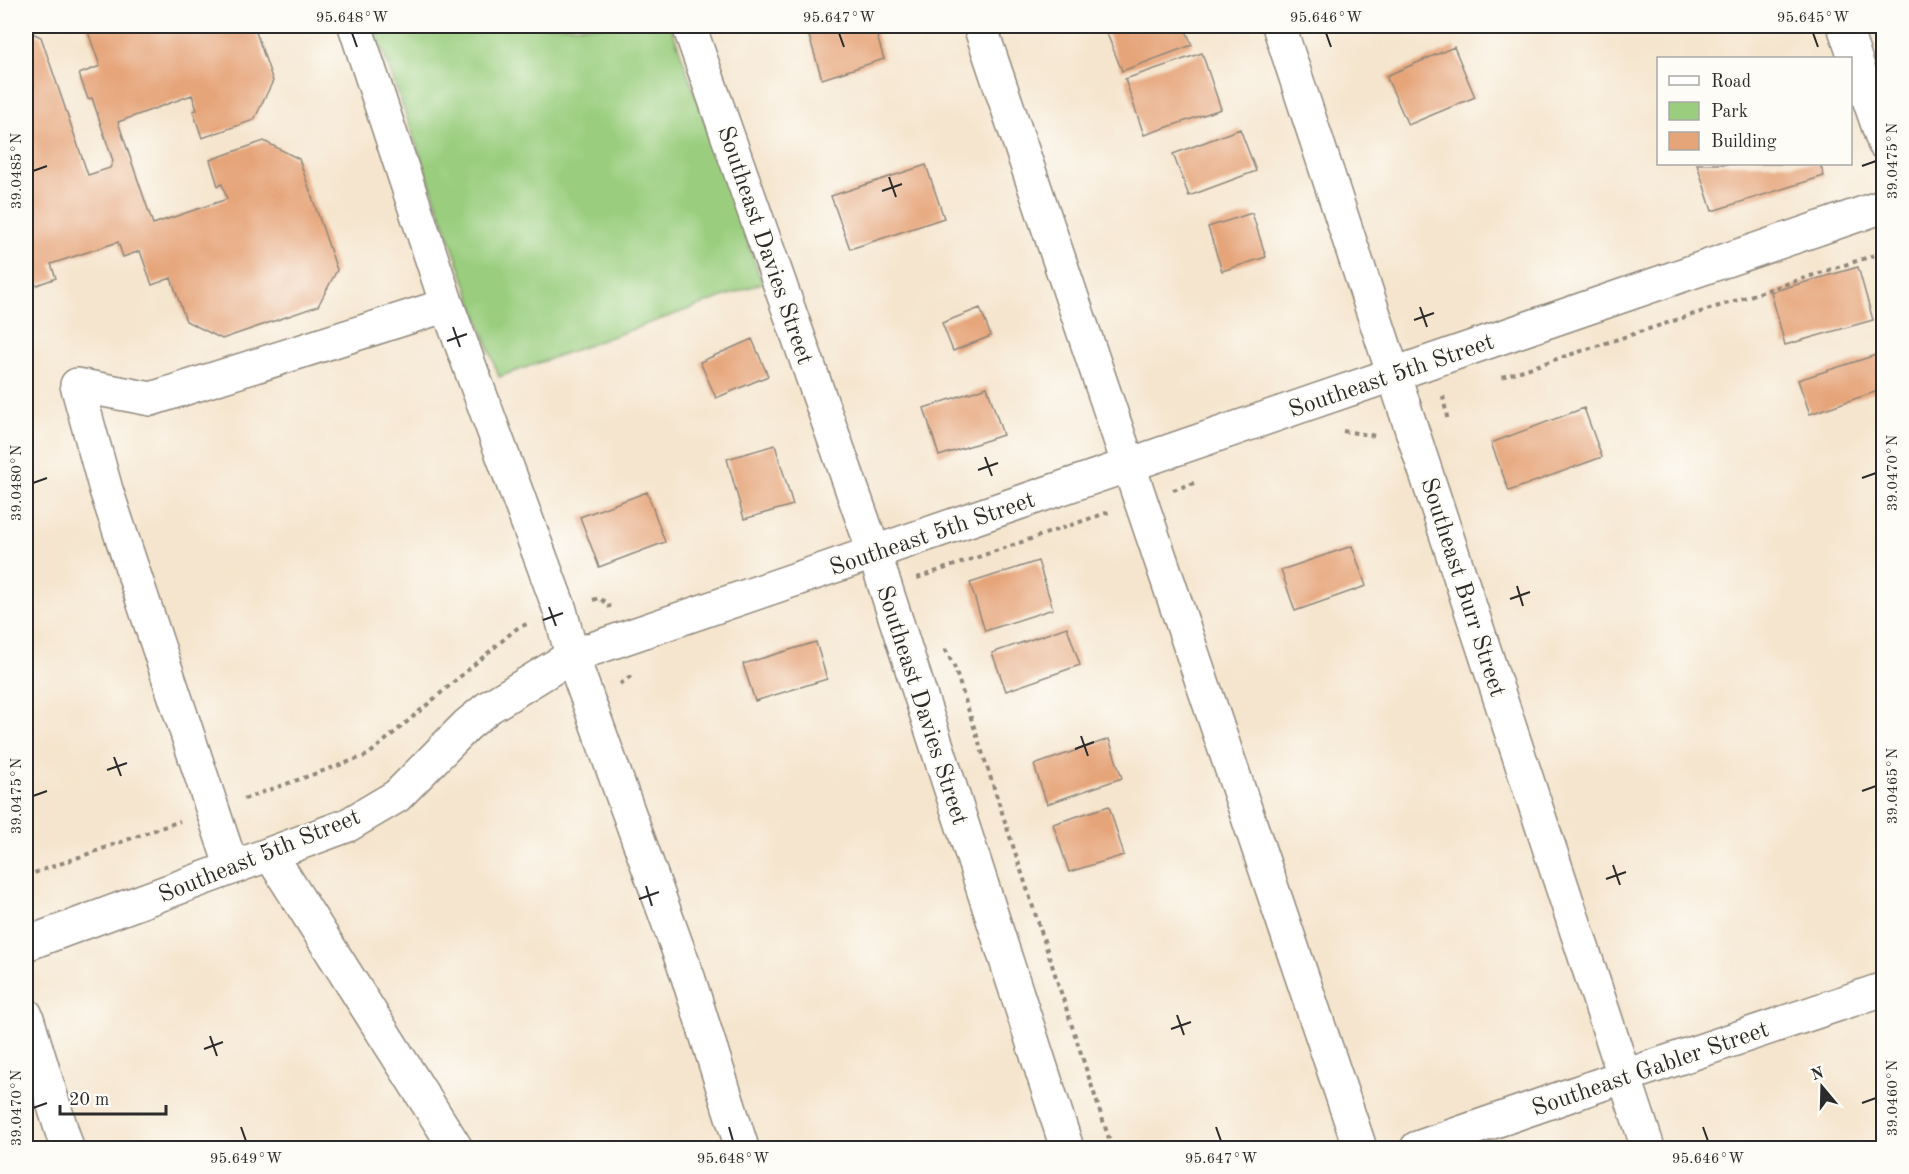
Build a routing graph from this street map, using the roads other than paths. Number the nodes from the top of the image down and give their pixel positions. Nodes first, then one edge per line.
1 (355, 26) edge
2 (689, 26) edge
3 (980, 26) edge
4 (1279, 26) edge
5 (1844, 26) edge
6 (1884, 143) edge
7 (1884, 206) edge
8 (447, 305) junction
9 (1394, 375) junction
10 (1130, 465) junction
11 (874, 552) junction
12 (572, 656) junction
13 (270, 854) junction
14 (232, 868) junction
15 (26, 944) edge
16 (1884, 989) edge
17 (26, 1015) edge
18 (1625, 1076) junction
19 (67, 1149) edge
20 (456, 1149) edge
21 (742, 1149) edge
22 (1067, 1149) edge
23 (1360, 1149) edge
24 (1417, 1149) edge
25 (1648, 1149) edge

1 - 8 street
2 - 11 street, Southeast Davies Street
3 - 10 street
4 - 9 street, Southeast Burr Street
5 - 6 street
7 - 9 street, Southeast 5th Street
8 - 12 street
8 - 14 street
9 - 10 street, Southeast 5th Street
9 - 18 street, Southeast Burr Street
10 - 11 street, Southeast 5th Street
10 - 23 street
11 - 12 street, Southeast 5th Street
11 - 22 street, Southeast Davies Street
12 - 13 street, Southeast 5th Street
12 - 21 street
13 - 14 street, Southeast 5th Street
13 - 20 street
14 - 15 street, Southeast 5th Street
16 - 18 street, Southeast Gabler Street
17 - 19 street
18 - 24 street, Southeast Gabler Street
18 - 25 street, Southeast Burr Street

